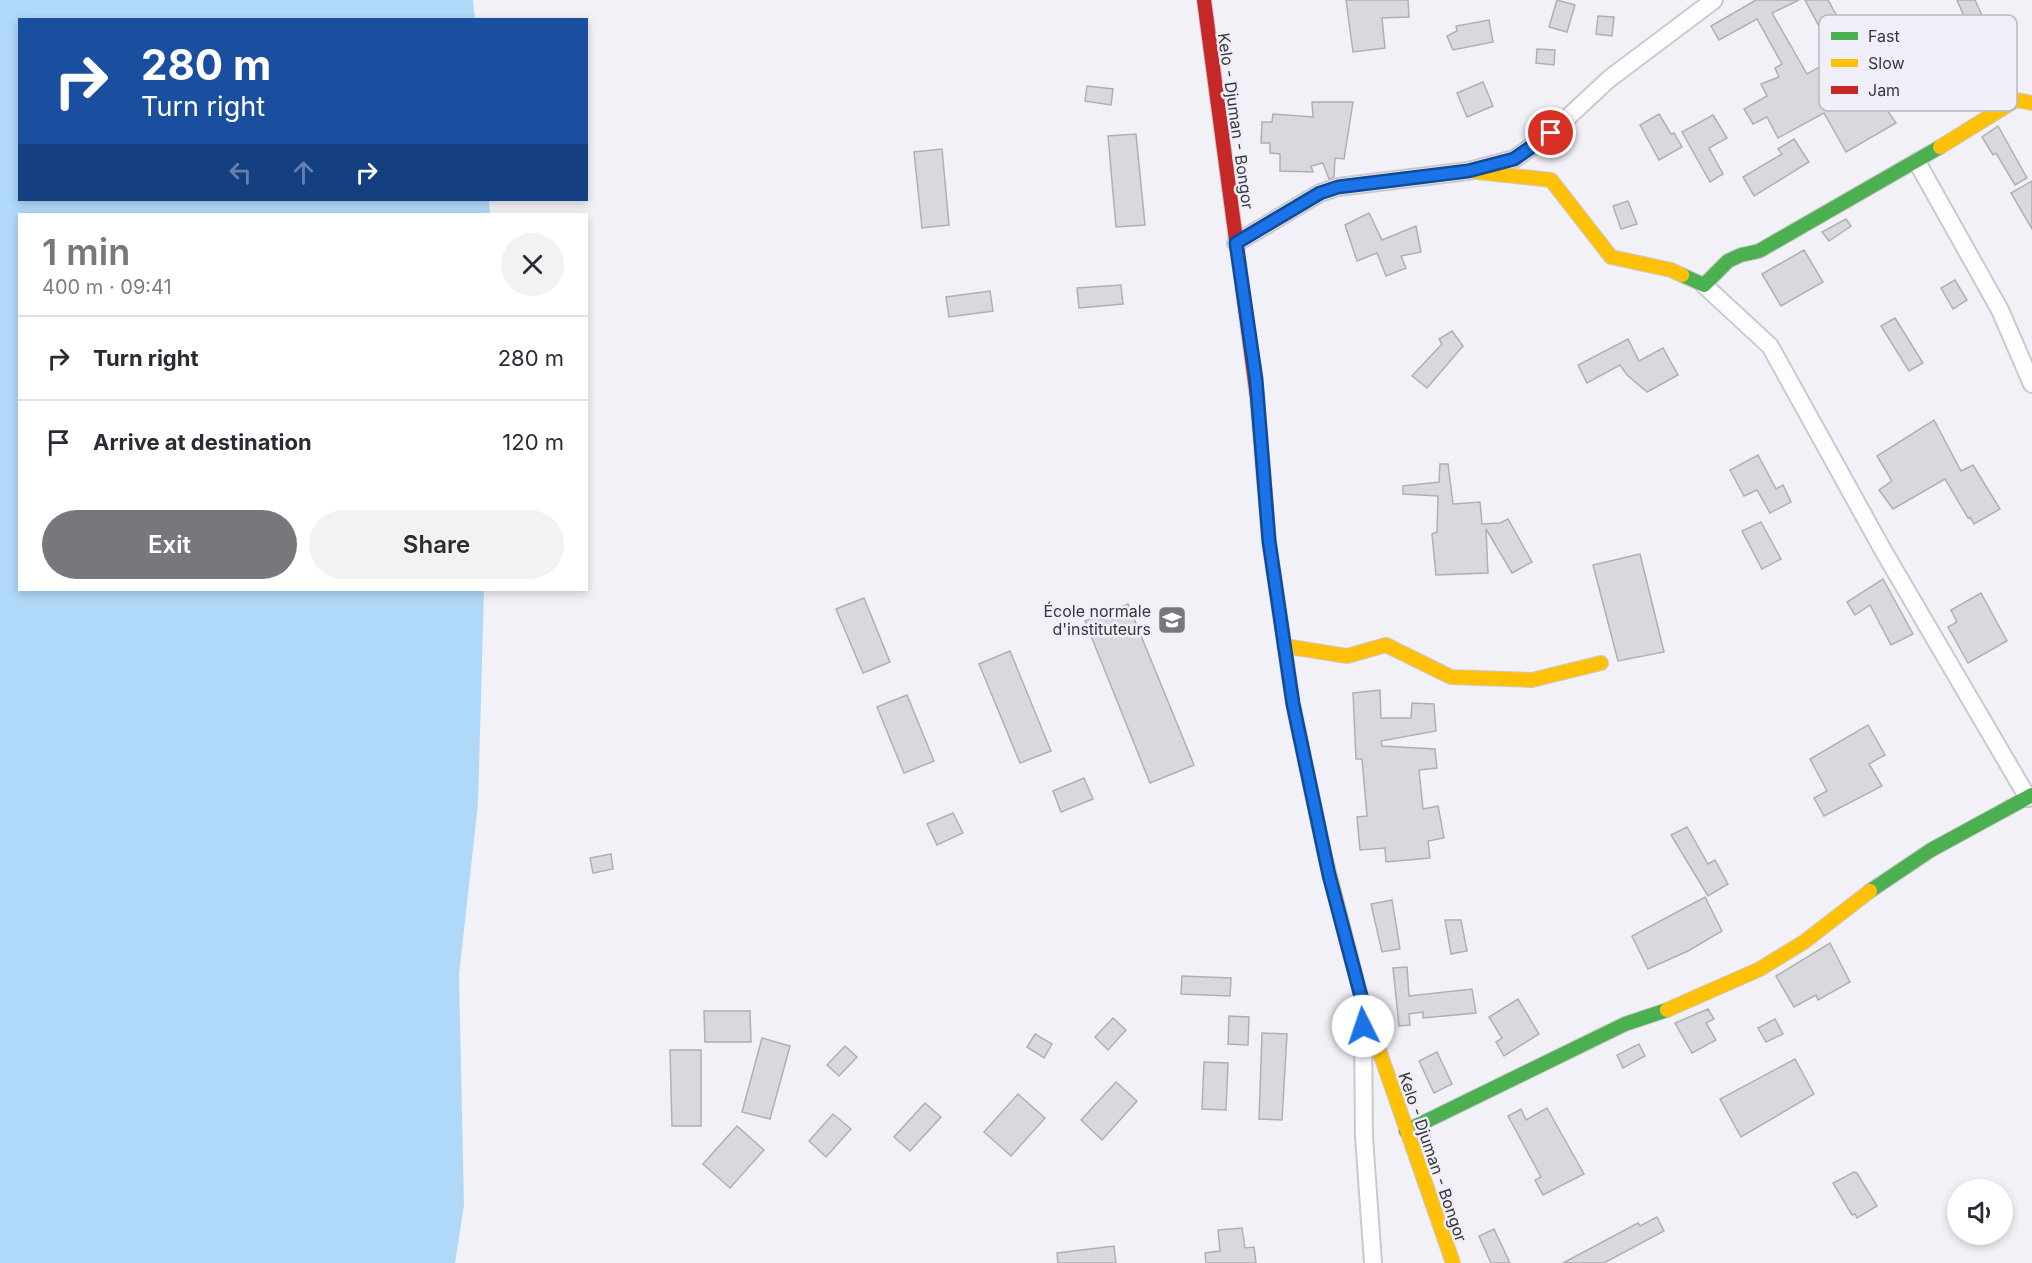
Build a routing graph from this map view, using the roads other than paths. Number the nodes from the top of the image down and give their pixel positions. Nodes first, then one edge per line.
1 (1204, 0) edge
2 (1714, 0) edge
3 (2017, 100) edge
4 (2032, 103) edge
5 (1995, 111) edge
6 (1917, 162) junction
7 (1468, 171) junction
8 (1236, 243) junction
9 (1704, 285) junction
10 (2032, 384) edge
11 (1284, 646) junction
12 (1601, 663) dead end
13 (2030, 797) edge
14 (1363, 1004) junction
15 (1406, 1131) junction
16 (1372, 1263) edge
17 (1453, 1263) edge

1 - 8 main road, Kelo - Djuman - Bongor
2 - 7 street
3 - 4 main road
5 - 6 main road
6 - 9 main road
6 - 10 street
7 - 8 street
7 - 9 main road
8 - 11 main road, Kelo - Djuman - Bongor
9 - 13 street
11 - 12 main road
11 - 14 main road, Kelo - Djuman - Bongor
13 - 15 main road
14 - 15 main road, Kelo - Djuman - Bongor
14 - 16 street
15 - 17 main road, Kelo - Djuman - Bongor

